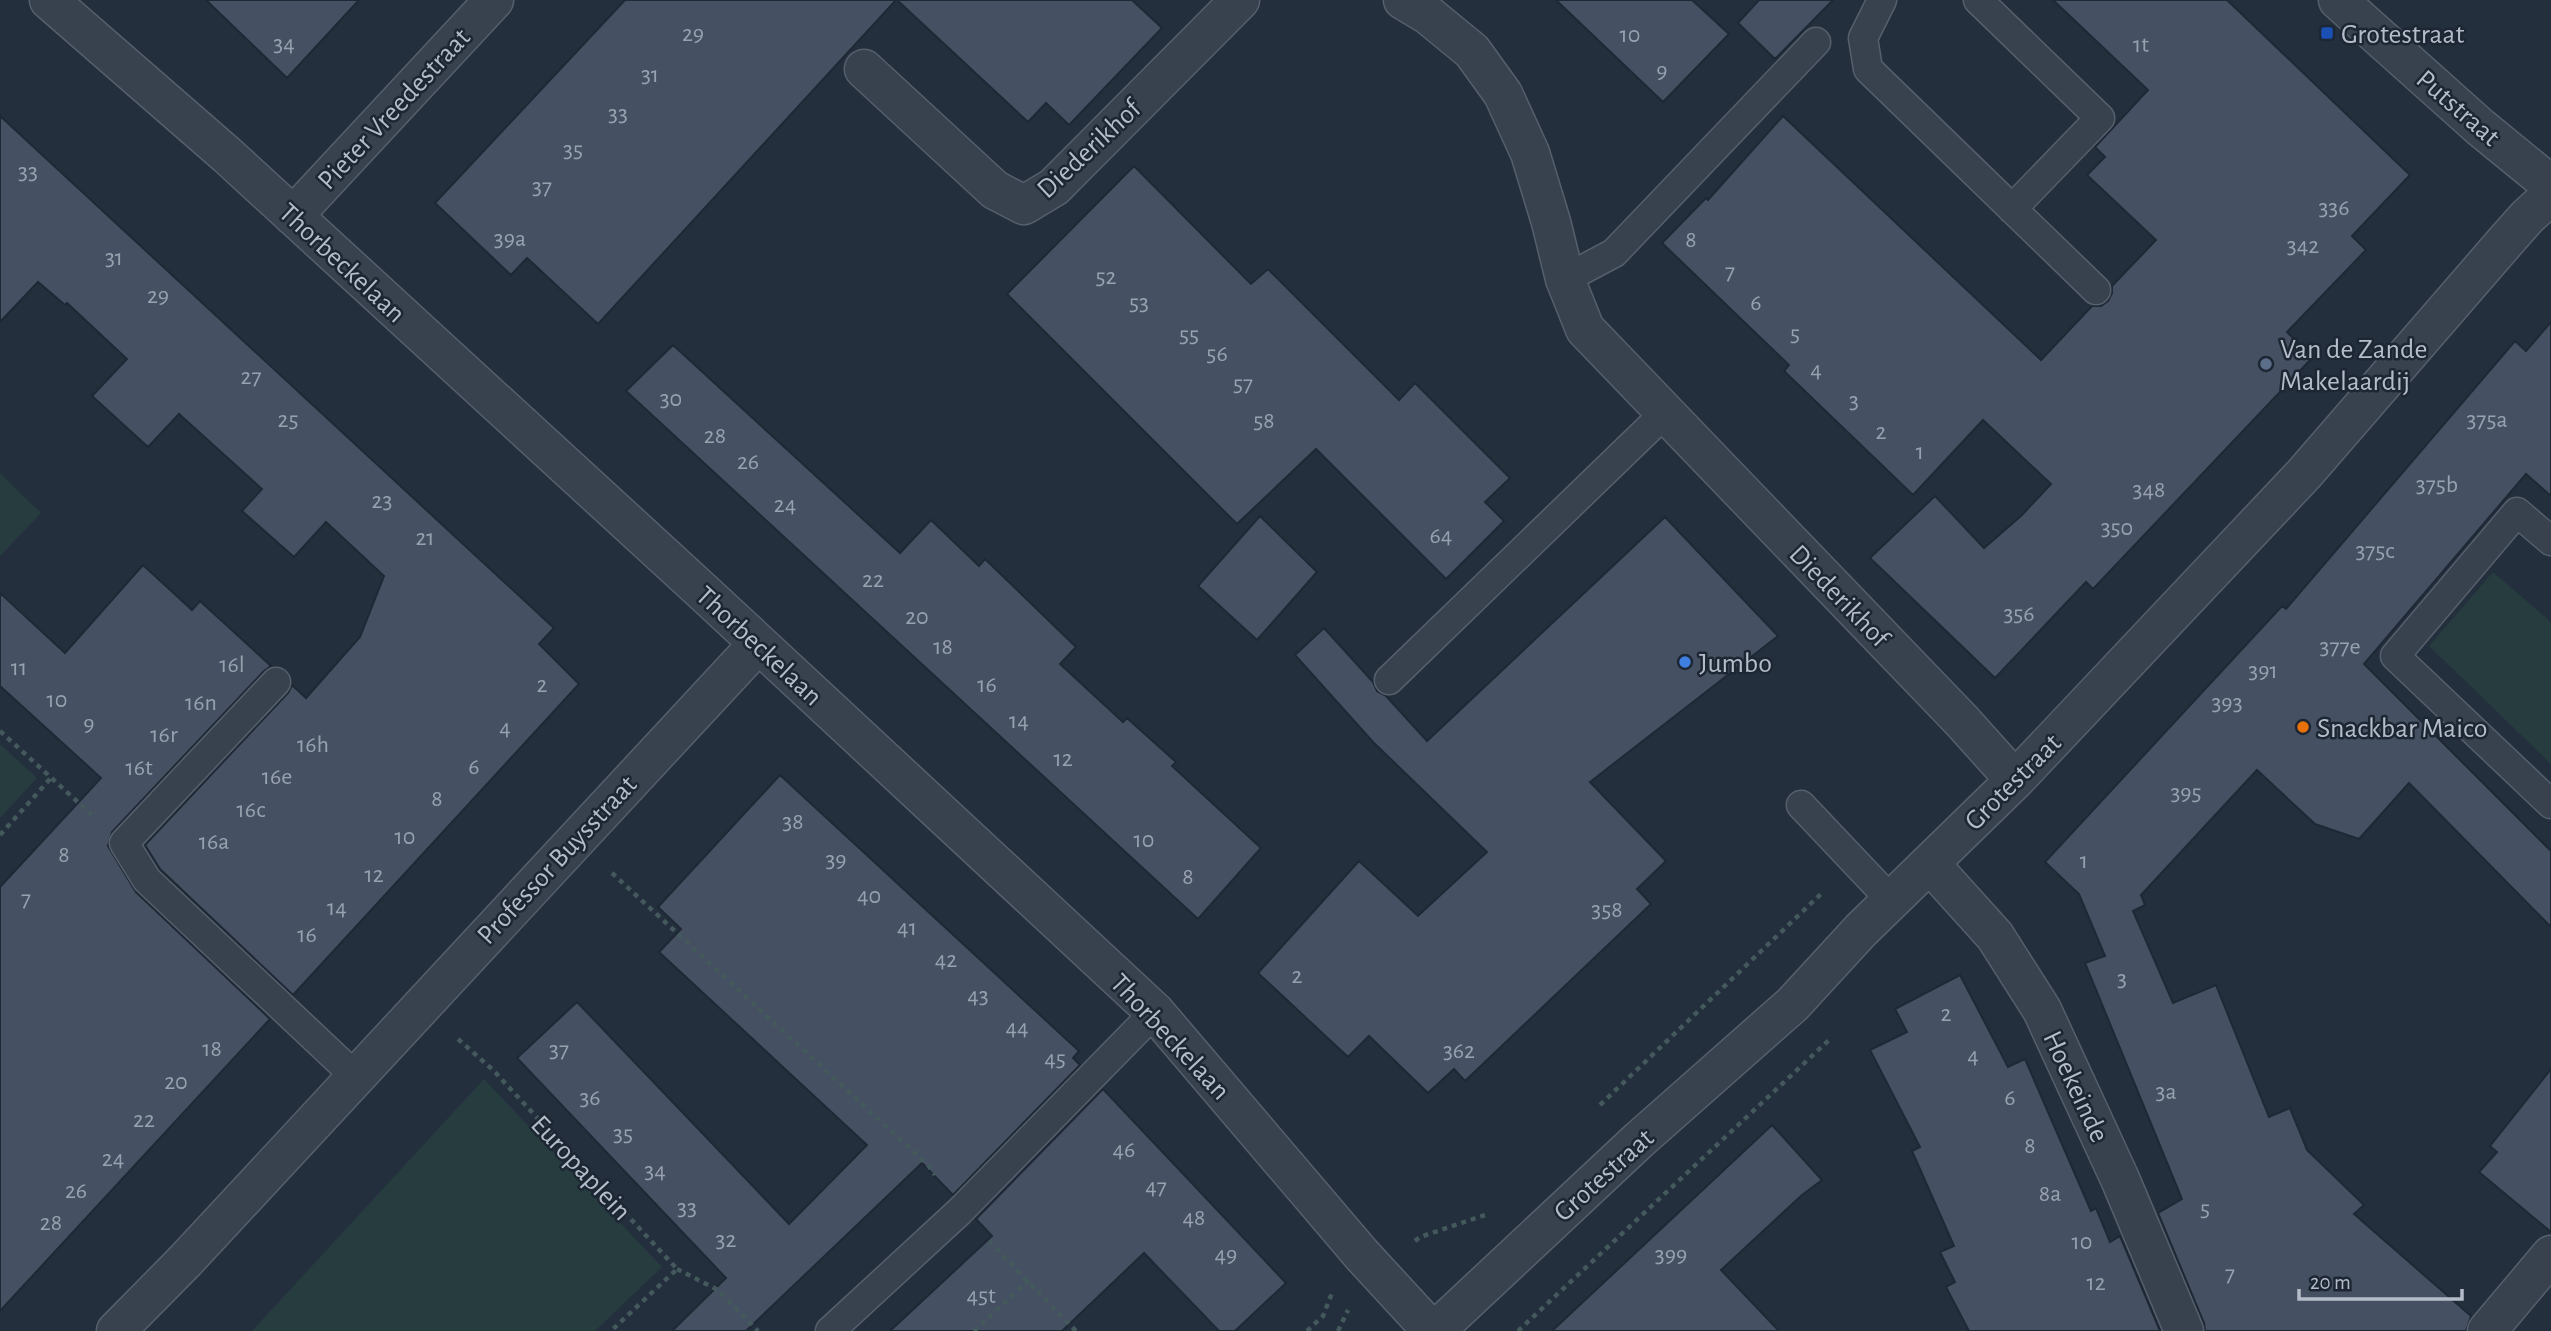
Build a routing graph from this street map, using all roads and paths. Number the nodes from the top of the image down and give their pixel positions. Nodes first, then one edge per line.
1 (49, 0) edge
2 (494, 0) edge
3 (1240, 0) edge
4 (1403, 0) edge
5 (1882, 0) edge
6 (1978, 0) edge
7 (2338, 0) edge
8 (1816, 42) dead end
9 (864, 69) dead end
10 (2551, 185) edge
11 (2551, 195) edge
12 (2012, 209) junction
13 (293, 216) junction
14 (1565, 279) junction
15 (2096, 290) dead end
16 (1665, 412) junction
17 (2551, 541) edge
18 (758, 643) junction
19 (1389, 680) dead end
20 (276, 682) dead end
21 (0, 731) edge
22 (50, 779) junction
23 (2015, 780) junction
24 (2551, 804) edge
25 (1801, 805) dead end
26 (0, 835) edge
27 (575, 839) junction
28 (124, 843) junction
29 (1855, 863) junction
30 (1930, 864) junction
31 (1891, 900) junction
32 (421, 1005) junction
33 (1155, 1012) junction
34 (355, 1076) junction
35 (1595, 1111) dead end
36 (959, 1212) junction
37 (1487, 1214) dead end
38 (2551, 1255) edge
39 (677, 1269) junction
40 (1380, 1274) junction
41 (1029, 1280) junction
42 (116, 1331) edge
43 (611, 1331) edge
44 (758, 1331) edge
45 (830, 1331) edge
46 (975, 1331) edge
47 (1076, 1331) edge
48 (1338, 1331) edge
49 (1434, 1331) edge
50 (2184, 1331) edge
51 (2487, 1331) edge

1 - 13 street, Thorbeckelaan
2 - 13 street, Pieter Vreedestraat
3 - 9 street, Diederikhof
4 - 14 street, Diederikhof
5 - 12 lane
6 - 12 lane
7 - 10 street, Putstraat
8 - 14 lane
11 - 23 street, Grotestraat
12 - 15 lane
13 - 18 street, Thorbeckelaan
14 - 16 street, Diederikhof
16 - 19 lane
16 - 23 street, Diederikhof
17 - 24 lane
18 - 27 street, Professor Buysstraat
18 - 33 street, Thorbeckelaan
20 - 28 lane
21 - 22 path
22 - 26 path
22 - 28 path
23 - 30 street, Grotestraat
25 - 29 lane
27 - 32 street, Professor Buysstraat
27 - 36 path
28 - 34 lane
29 - 31 lane
29 - 35 path, Grotestraat
30 - 31 street, Grotestraat
30 - 50 street, Hoekeinde
31 - 49 street, Grotestraat
32 - 34 street, Professor Buysstraat
32 - 39 path, Europaplein
33 - 36 lane
33 - 40 street, Thorbeckelaan
34 - 42 street, Professor Buysstraat
36 - 41 path
36 - 45 lane
37 - 40 path
38 - 51 street
39 - 43 path
39 - 44 path
40 - 48 path
40 - 49 street, Thorbeckelaan
41 - 46 path
41 - 47 path

